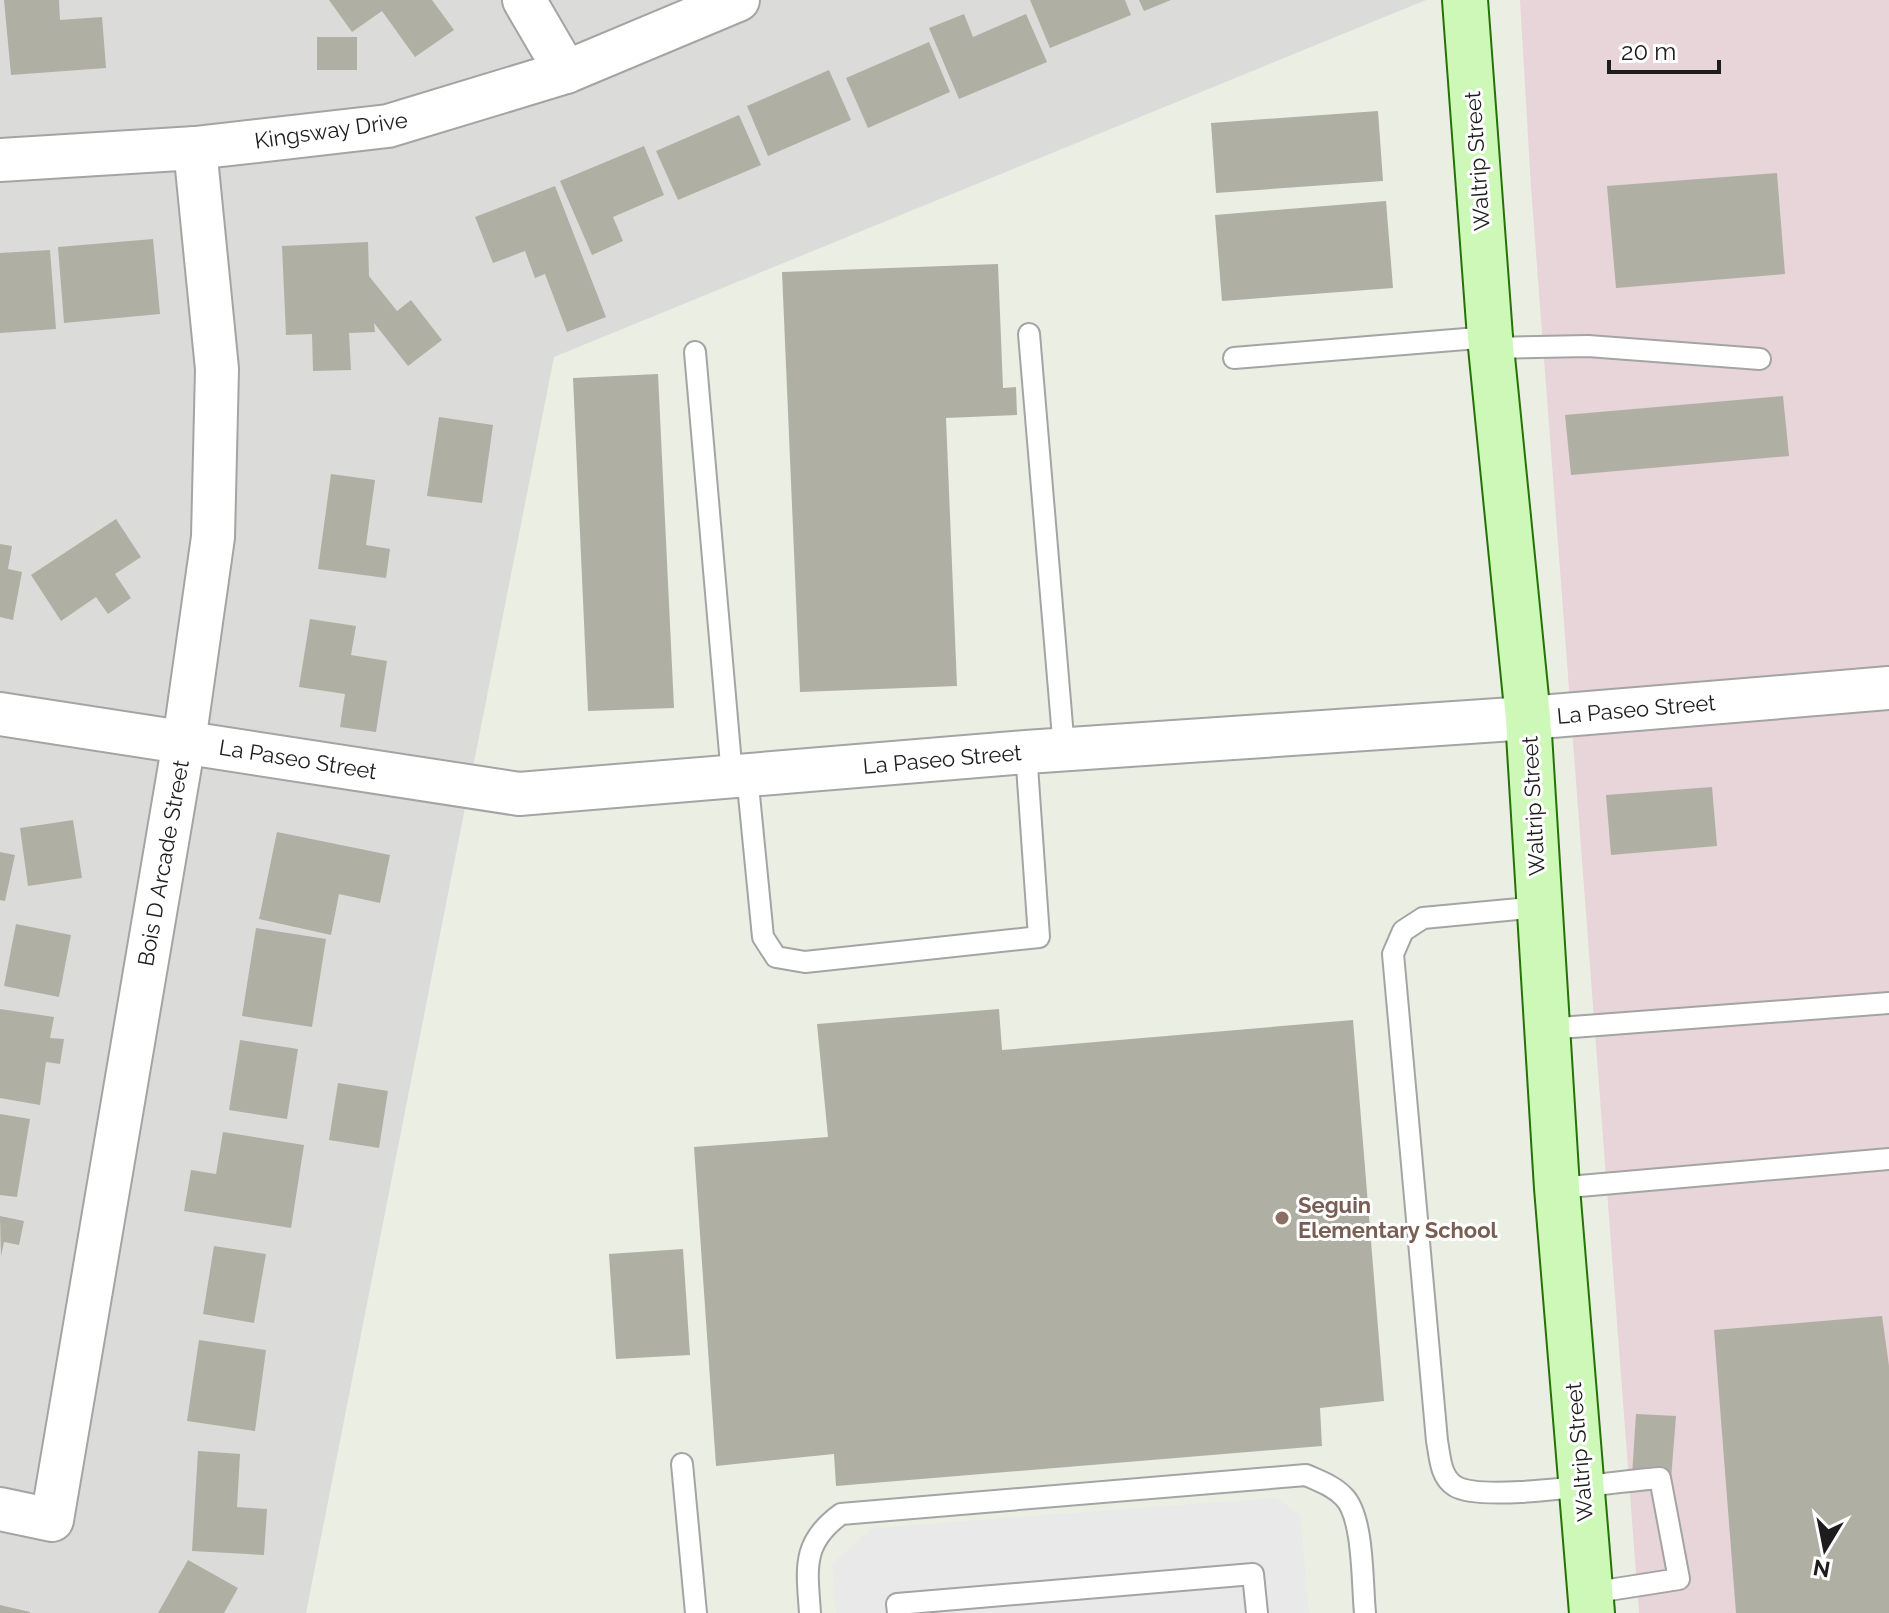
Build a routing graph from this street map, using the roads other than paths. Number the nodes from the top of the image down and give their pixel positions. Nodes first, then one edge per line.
1 (524, 0) edge
2 (738, 0) edge
3 (1465, 0) edge
4 (566, 72) junction
5 (195, 148) junction
6 (0, 160) edge
7 (1029, 334) dead end
8 (1491, 343) junction
9 (695, 352) dead end
10 (1234, 358) dead end
11 (1760, 359) dead end
12 (1889, 688) edge
13 (0, 714) edge
14 (1528, 718) junction
15 (184, 742) junction
16 (1045, 750) junction
17 (739, 776) junction
18 (1539, 907) junction
19 (1889, 1003) edge
20 (1546, 1029) junction
21 (1889, 1159) edge
22 (1557, 1188) junction
23 (682, 1464) dead end
24 (1582, 1487) junction
25 (0, 1509) edge
26 (1591, 1603) edge
27 (696, 1613) edge
28 (810, 1613) edge
29 (898, 1613) edge
30 (1257, 1613) edge
31 (1365, 1613) edge

1 - 4 street
2 - 4 street, Kingsway Drive
3 - 8 street, Waltrip Street
4 - 5 street, Kingsway Drive
5 - 6 street, Kingsway Drive
5 - 15 street, Bois D Arcade Street
7 - 16 lane
8 - 10 lane
8 - 11 lane
8 - 14 street, Waltrip Street
9 - 17 lane
12 - 14 street, La Paseo Street
13 - 15 street, La Paseo Street
14 - 16 street, La Paseo Street
14 - 18 street, Waltrip Street
15 - 17 street, La Paseo Street
15 - 25 street, Bois D Arcade Street
16 - 17 street, La Paseo Street
16 - 17 lane
18 - 20 street, Waltrip Street
18 - 24 lane
19 - 20 lane
20 - 22 street, Waltrip Street
21 - 22 lane
22 - 24 street, Waltrip Street
23 - 27 lane
24 - 26 street, Waltrip Street
24 - 26 lane
28 - 31 lane
29 - 30 lane

